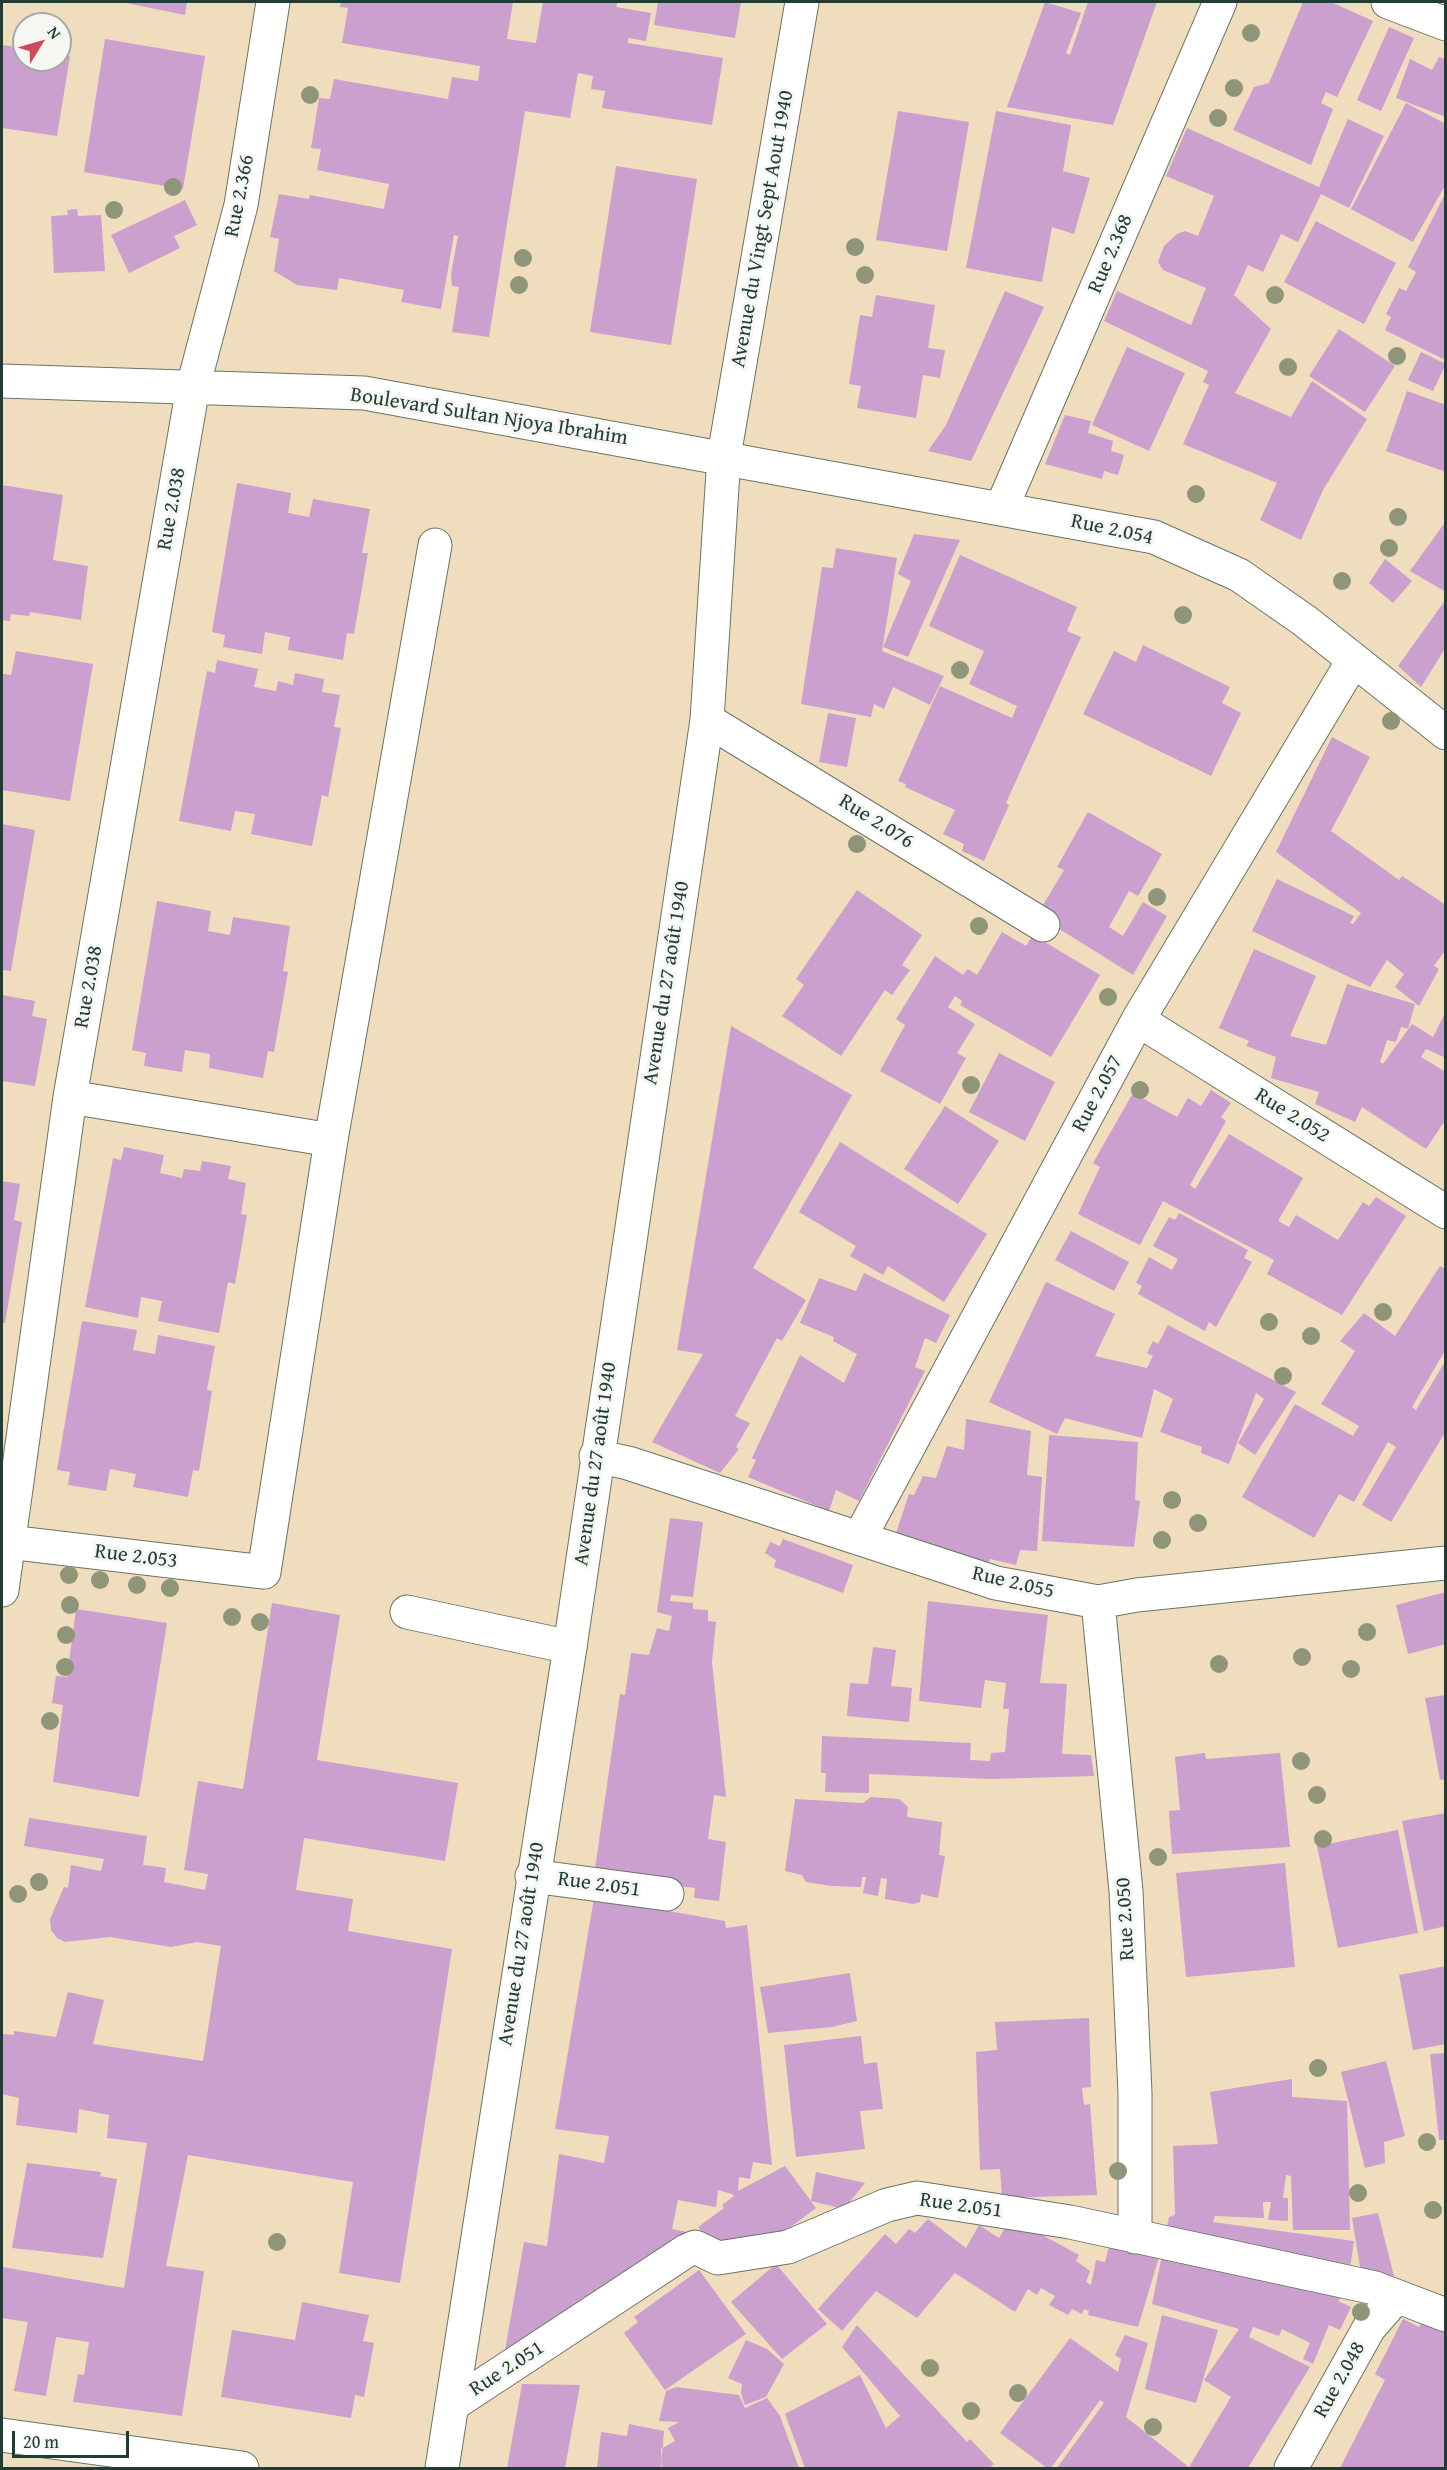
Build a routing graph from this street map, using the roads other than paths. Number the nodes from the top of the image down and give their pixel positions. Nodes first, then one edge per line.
1 (273, 2) edge
2 (802, 2) edge
3 (1220, 2) edge
4 (1388, 2) edge
5 (1446, 24) edge
6 (2, 381) edge
7 (193, 387) junction
8 (724, 456) junction
9 (1002, 507) junction
10 (435, 545) dead end
11 (1353, 661) junction
12 (707, 720) junction
13 (1446, 733) edge
14 (1044, 926) dead end
15 (1138, 1020) junction
16 (70, 1097) junction
17 (331, 1140) junction
18 (1446, 1212) edge
19 (596, 1456) junction
20 (860, 1537) junction
21 (8, 1542) junction
22 (1446, 1563) edge
23 (2, 1590) edge
24 (1098, 1602) junction
25 (407, 1612) dead end
26 (570, 1647) junction
27 (532, 1876) junction
28 (667, 1894) dead end
29 (1135, 2237) junction
30 (1396, 2297) junction
31 (1446, 2315) edge
32 (452, 2405) junction
33 (2, 2435) edge
34 (243, 2469) edge
35 (442, 2469) edge
36 (1291, 2469) edge

1 - 7 street, Rue 2.366
2 - 8 street, Avenue du Vingt Sept Aout 1940
3 - 9 street, Rue 2.368
4 - 5 street
6 - 7 street, Boulevard Sultan Njoya Ibrahim
7 - 8 street, Boulevard Sultan Njoya Ibrahim
7 - 16 street, Rue 2.038
8 - 9 street, Rue 2.054
8 - 12 street, Avenue du 27 août 1940
9 - 11 street, Rue 2.054
10 - 17 street
11 - 13 street, Rue 2.054
11 - 15 street, Rue 2.057
12 - 14 street, Rue 2.076
12 - 19 street, Avenue du 27 août 1940
15 - 18 street, Rue 2.052
15 - 20 street, Rue 2.057
16 - 17 street
16 - 21 street, Rue 2.038
17 - 21 street, Rue 2.053
19 - 20 street, Rue 2.055
19 - 26 street, Avenue du 27 août 1940
20 - 24 street, Rue 2.055
21 - 23 street, Rue 2.038
22 - 24 street, Rue 2.055
24 - 29 street, Rue 2.050
25 - 26 street
26 - 27 street, Avenue du 27 août 1940
27 - 28 street, Rue 2.051
27 - 32 street, Avenue du 27 août 1940
29 - 30 street, Rue 2.051
29 - 32 street, Rue 2.051
30 - 31 street, Rue 2.051
30 - 36 street, Rue 2.048
32 - 35 street, Avenue du 27 août 1940
33 - 34 street

